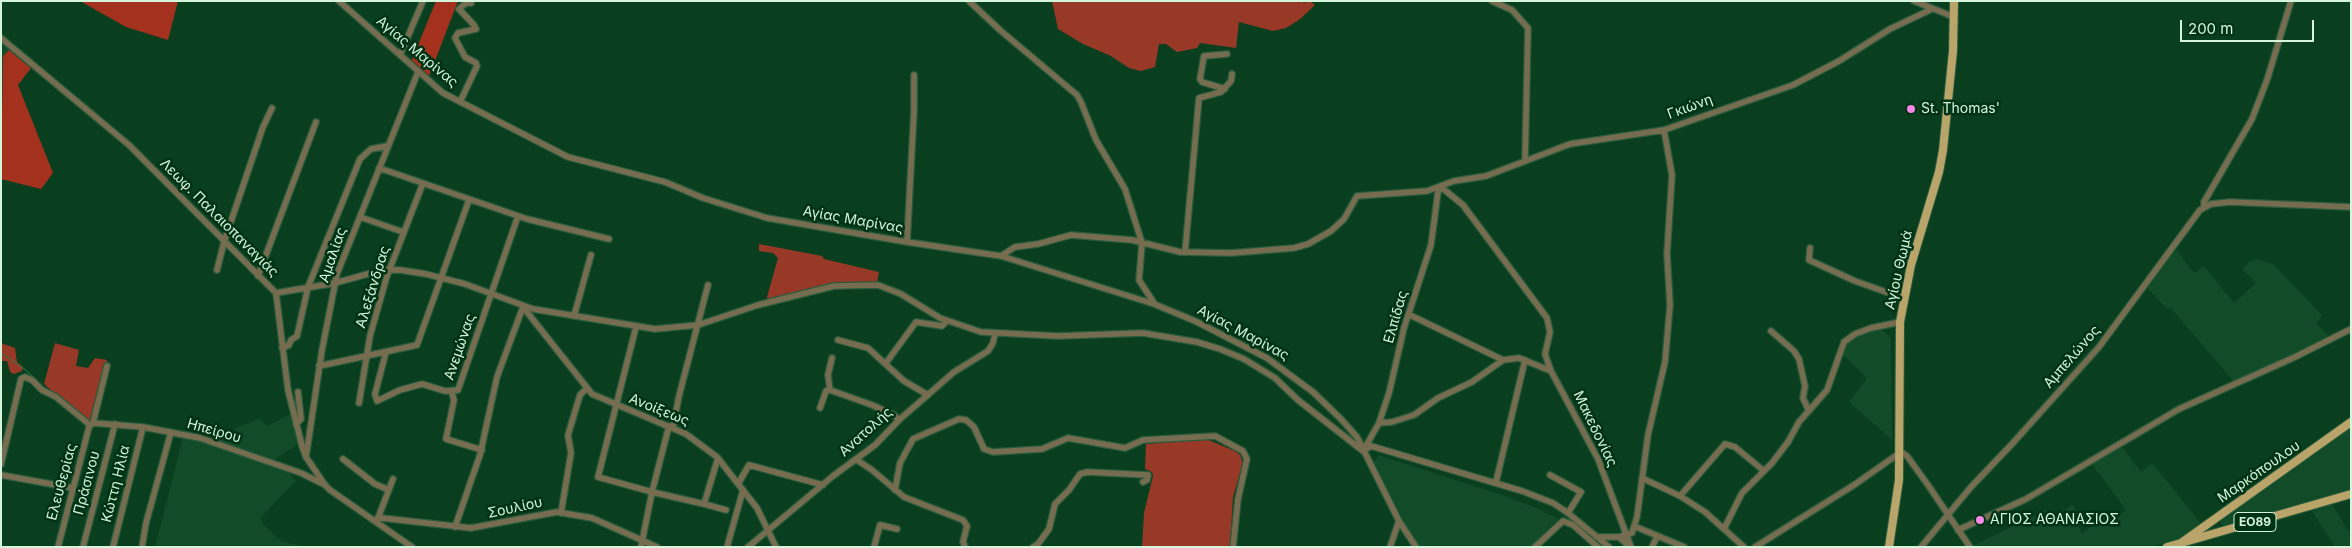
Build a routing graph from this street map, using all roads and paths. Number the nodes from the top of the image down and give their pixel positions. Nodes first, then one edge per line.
1 (339, 1) edge
2 (423, 1) edge
3 (969, 1) edge
4 (1492, 1) edge
5 (1914, 1) edge
6 (1954, 1) edge
7 (2291, 1) edge
8 (471, 3) dead end
9 (1932, 9) junction
10 (1954, 17) junction
11 (1, 38) edge
12 (1227, 54) dead end
13 (400, 55) junction
14 (418, 72) junction
15 (1232, 74) dead end
16 (914, 75) dead end
17 (1225, 89) junction
18 (460, 102) junction
19 (272, 108) dead end
20 (316, 122) dead end
21 (1664, 130) junction
22 (387, 146) junction
23 (1525, 161) junction
24 (379, 168) junction
25 (423, 182) junction
26 (1441, 186) junction
27 (469, 200) junction
28 (2351, 206) edge
29 (2204, 208) junction
30 (518, 216) junction
31 (360, 217) junction
32 (403, 232) junction
33 (609, 239) dead end
34 (224, 242) junction
35 (907, 242) junction
36 (1142, 243) junction
37 (1810, 248) dead end
38 (1185, 252) junction
39 (591, 255) dead end
40 (1001, 256) junction
41 (217, 270) dead end
42 (389, 270) junction
43 (258, 276) junction
44 (441, 278) junction
45 (335, 283) junction
46 (708, 285) dead end
47 (308, 288) junction
48 (276, 293) junction
49 (491, 294) junction
50 (1904, 298) junction
51 (1154, 304) junction
52 (523, 307) junction
53 (1410, 315) junction
54 (574, 316) junction
55 (947, 321) junction
56 (1900, 322) junction
57 (698, 325) junction
58 (636, 327) junction
59 (2351, 329) edge
60 (1771, 331) dead end
61 (995, 334) junction
62 (838, 340) dead end
63 (282, 348) junction
64 (386, 352) junction
65 (366, 355) junction
66 (832, 358) dead end
67 (1502, 360) junction
68 (1525, 360) junction
69 (886, 363) junction
70 (107, 366) dead end
71 (319, 366) junction
72 (1551, 371) junction
73 (586, 389) junction
74 (830, 390) junction
75 (298, 392) dead end
76 (452, 393) junction
77 (928, 395) junction
78 (359, 403) dead end
79 (616, 406) junction
80 (820, 408) dead end
81 (1809, 411) junction
82 (899, 420) junction
83 (2351, 422) edge
84 (1379, 423) junction
85 (91, 424) junction
86 (115, 424) junction
87 (296, 424) junction
88 (143, 427) junction
89 (671, 427) junction
90 (171, 432) junction
91 (482, 450) junction
92 (1363, 451) junction
93 (1901, 452) junction
94 (306, 456) junction
95 (718, 458) junction
96 (343, 460) dead end
97 (857, 460) junction
98 (1, 464) edge
99 (1764, 471) junction
100 (1, 474) edge
101 (1550, 475) dead end
102 (1642, 478) junction
103 (393, 479) dead end
104 (1143, 482) dead end
105 (1496, 482) junction
106 (738, 484) junction
107 (324, 485) junction
108 (823, 485) junction
109 (73, 488) junction
110 (389, 490) junction
111 (743, 490) junction
112 (895, 490) junction
113 (652, 492) junction
114 (2351, 494) edge
115 (1680, 496) junction
116 (704, 504) junction
117 (726, 510) dead end
118 (562, 513) junction
119 (1568, 513) junction
120 (1948, 516) junction
121 (2216, 518) junction
122 (376, 519) junction
123 (1399, 521) junction
124 (1634, 526) junction
125 (455, 527) junction
126 (768, 529) junction
127 (897, 529) dead end
128 (1724, 529) junction
129 (1958, 530) junction
130 (2223, 531) junction
131 (1628, 535) junction
132 (1599, 537) junction
133 (1619, 537) junction
134 (1657, 537) junction
135 (641, 544) edge
136 (2183, 545) edge
137 (1035, 546) edge
138 (58, 547) edge
139 (83, 547) edge
140 (113, 547) edge
141 (142, 547) edge
142 (412, 547) edge
143 (657, 547) edge
144 (727, 547) edge
145 (748, 547) edge
146 (776, 547) edge
147 (874, 547) edge
148 (965, 547) edge
149 (1232, 547) edge
150 (1390, 547) edge
151 (1416, 547) edge
152 (1535, 547) edge
153 (1598, 547) edge
154 (1609, 547) edge
155 (1631, 547) edge
156 (1652, 547) edge
157 (1684, 547) edge
158 (1744, 547) edge
159 (1755, 547) edge
160 (1889, 547) edge
161 (1921, 547) edge
162 (1970, 547) edge
163 (2167, 547) edge

1 - 13 street, Αγίας Μαρίνας
2 - 13 street
3 - 36 street
4 - 23 street
5 - 9 street
6 - 10 main road, Αγίου Θωμά
7 - 29 street
8 - 18 street
9 - 10 street
9 - 21 street, Γκιώνη
10 - 50 main road, Αγίου Θωμά
11 - 34 street, Λεωφ. Παλαιοπαναγιάς
12 - 17 street
13 - 14 street, Αγίας Μαρίνας
14 - 18 street, Αγίας Μαρίνας
14 - 22 street, Αμαλίας
15 - 17 street
16 - 35 street
17 - 38 street
18 - 35 street, Αγίας Μαρίνας
19 - 34 street
20 - 43 street
21 - 23 street, Γκιώνη
21 - 102 street
22 - 24 street, Αμαλίας
22 - 47 street
23 - 26 street, Γκιώνη
24 - 25 street
24 - 31 street, Αμαλίας
25 - 27 street
25 - 32 street, Αλεξάνδρας
26 - 38 street, Γκιώνη
26 - 53 street, Ελπίδας
26 - 72 street, Μακεδονίας
27 - 30 street
27 - 44 street
28 - 29 street
29 - 120 street, Αμπελώνος
30 - 33 street
30 - 49 street, Ανεμώνας
31 - 32 street
31 - 45 street, Αμαλίας
32 - 42 street, Αλεξάνδρας
34 - 41 street
34 - 43 street, Λεωφ. Παλαιοπαναγιάς
35 - 40 street, Αγίας Μαρίνας
36 - 38 street
36 - 40 street
36 - 51 street
37 - 50 street
39 - 54 street
40 - 51 street, Αγίας Μαρίνας
42 - 44 street
42 - 45 street
42 - 65 street, Αλεξάνδρας
43 - 48 street, Λεωφ. Παλαιοπαναγιάς
44 - 49 street
44 - 64 street
45 - 47 street
45 - 71 street, Αμαλίας
46 - 57 street
47 - 48 street
47 - 63 street
48 - 63 street, Λεωφ. Παλαιοπαναγιάς
49 - 52 street
49 - 76 street, Ανεμώνας
50 - 56 main road, Αγίου Θωμά
51 - 92 street, Αγίας Μαρίνας
52 - 54 street
52 - 73 street, Ανοίξεως
52 - 91 street
53 - 67 street
53 - 84 street, Ελπίδας
54 - 58 street
55 - 57 street
55 - 61 street
55 - 69 street
56 - 81 street
56 - 93 main road, Αγίου Θωμά
57 - 58 street
57 - 89 street
58 - 79 street
59 - 129 street
60 - 81 street
61 - 77 street, Ανατολής
61 - 92 street
62 - 69 street
63 - 87 street, Λεωφ. Παλαιοπαναγιάς
64 - 65 street
64 - 76 street, Ανεμώνας
65 - 71 street
65 - 78 street, Αλεξάνδρας
66 - 74 street
67 - 68 street
67 - 84 street
68 - 72 street
68 - 105 street
69 - 77 street
70 - 85 street, Ελευθερίας
71 - 94 street, Αμαλίας
72 - 131 street, Μακεδονίας
73 - 79 street, Ανοίξεως
73 - 118 street
74 - 80 street
74 - 82 street
75 - 87 street
76 - 91 street
77 - 82 street, Ανατολής
79 - 89 street, Ανοίξεως
79 - 113 street
81 - 99 street
82 - 97 street, Ανατολής
83 - 121 main road, Μαρκόπουλου
84 - 92 street, Ελπίδας
85 - 86 street, Ηπείρου
85 - 98 street
85 - 109 street, Ελευθερίας
86 - 88 street, Ηπείρου
86 - 139 street, Πράσινου
87 - 94 street, Λεωφ. Παλαιοπαναγιάς
88 - 90 street, Ηπείρου
88 - 140 street, Κώττη Ηλία
89 - 95 street, Ανοίξεως
89 - 113 street
90 - 107 street, Ηπείρου
90 - 141 street
91 - 125 street
92 - 105 street
92 - 123 street, Αγίας Μαρίνας
93 - 120 street
93 - 159 street
93 - 160 main road, Αγίου Θωμά
94 - 107 street, Λεωφ. Παλαιοπαναγιάς
95 - 106 street, Ανοίξεως
95 - 116 street
96 - 110 street
97 - 108 street, Ανατολής
97 - 112 street
99 - 115 street
99 - 128 street
100 - 109 street
101 - 119 street
102 - 115 street
102 - 124 street
103 - 110 street
104 - 137 street
105 - 119 street
106 - 108 street
106 - 111 street, Ανοίξεως
107 - 122 street, Λεωφ. Παλαιοπαναγιάς
108 - 126 street, Ανατολής
109 - 138 street, Ελευθερίας
110 - 122 street
111 - 126 street, Ανοίξεως
111 - 144 street
112 - 148 street
112 - 149 street
113 - 116 street
113 - 135 street
114 - 130 main road, ΕΟ89
115 - 128 street
116 - 117 street
118 - 125 street, Σουλίου
118 - 135 street, Σουλίου
119 - 132 street
120 - 129 street
120 - 161 street, Αμπελώνος
121 - 130 main road
121 - 136 main road, Μαρκόπουλου
122 - 125 street, Σουλίου
122 - 142 street, Λεωφ. Παλαιοπαναγιάς
123 - 150 street
123 - 151 street, Αγίας Μαρίνας
124 - 131 street
124 - 134 street
126 - 145 street, Ανατολής
126 - 146 street, Ανοίξεως
127 - 147 street
128 - 158 street
129 - 162 street
130 - 136 main road, ΕΟ89
131 - 133 street
131 - 155 street, Μακεδονίας
132 - 133 street
132 - 154 street
133 - 155 street
134 - 156 street
134 - 157 street
135 - 143 street, Σουλίου
136 - 163 main road, ΕΟ89
152 - 153 street

